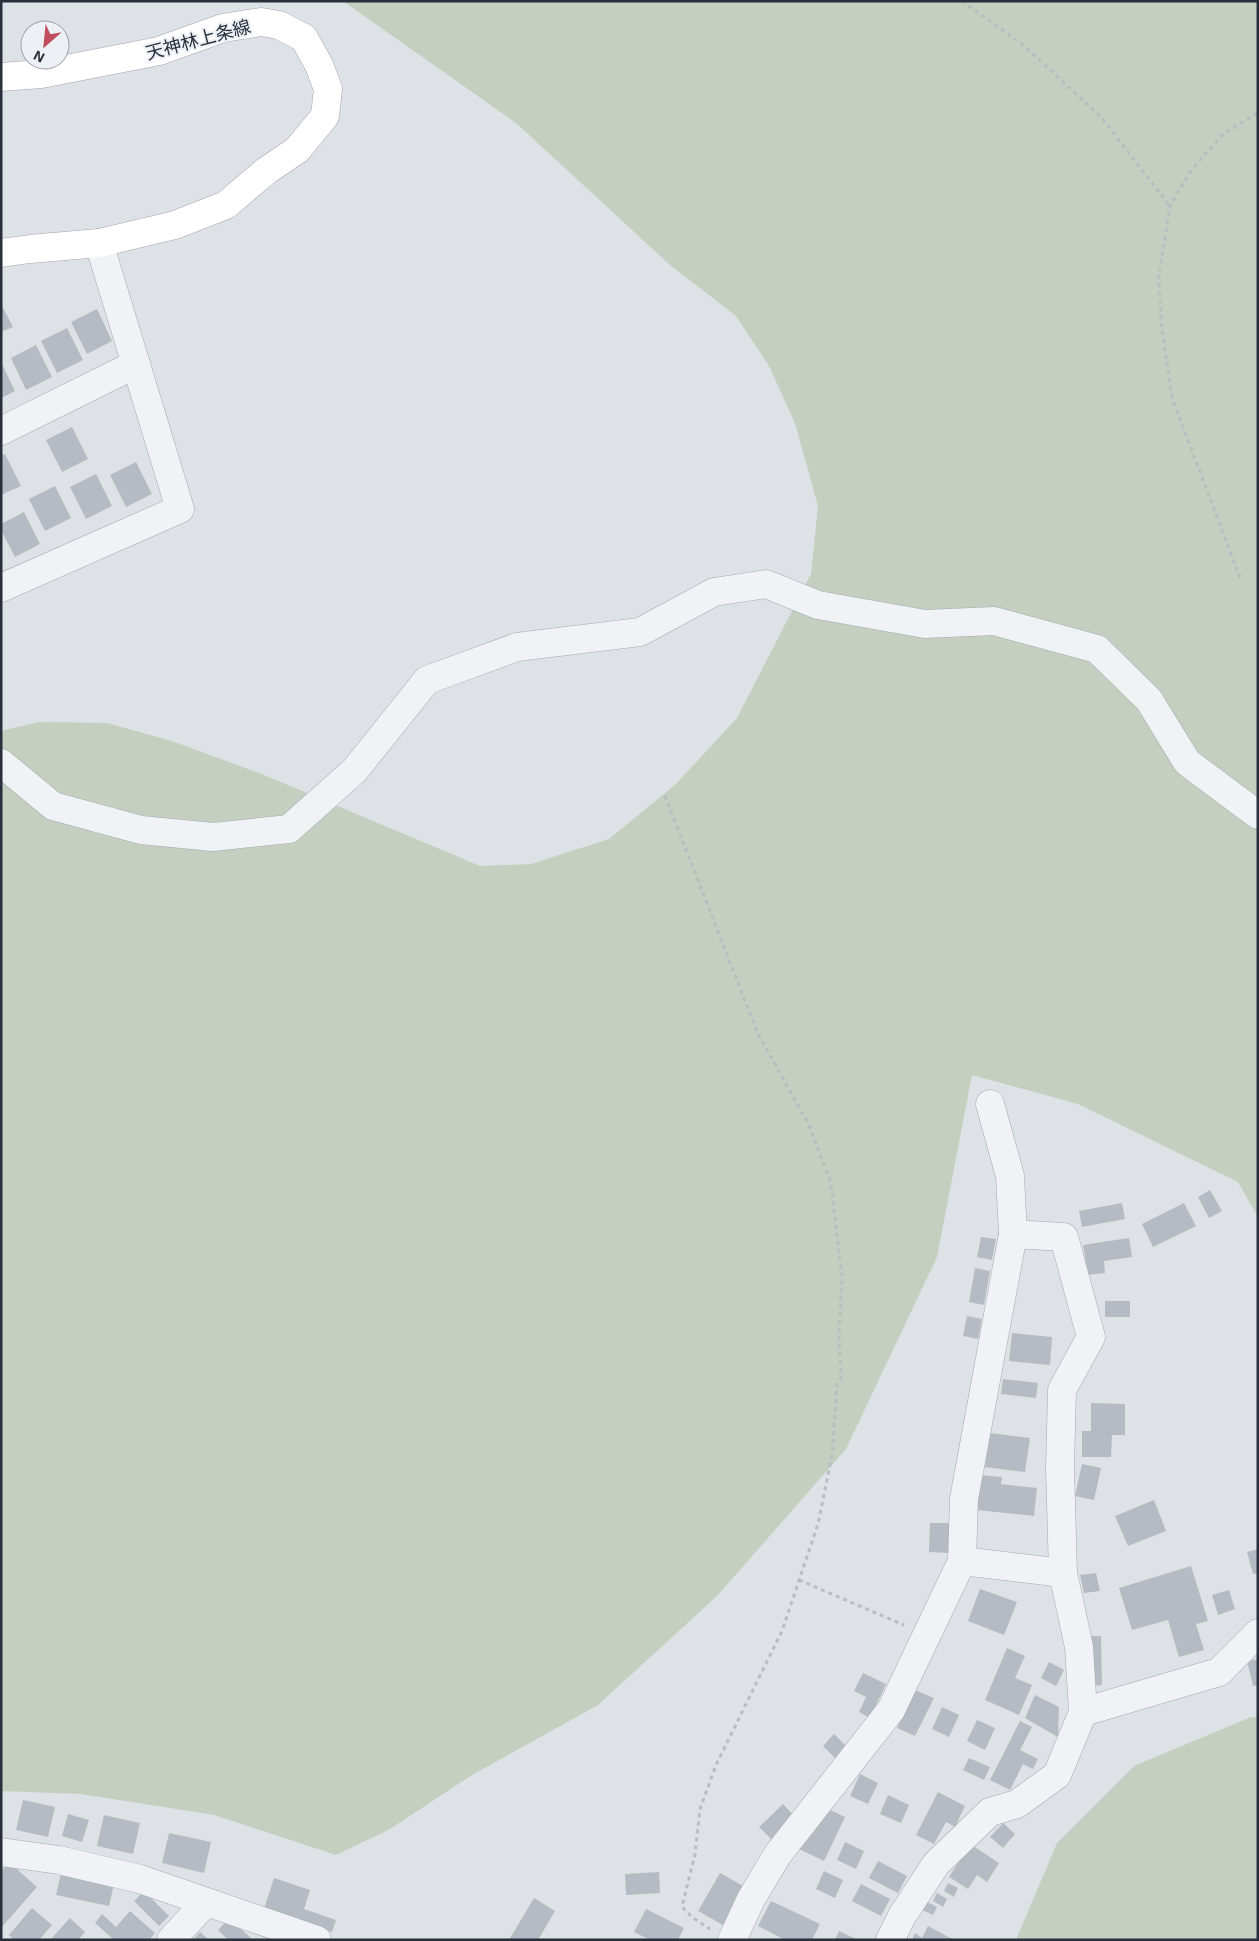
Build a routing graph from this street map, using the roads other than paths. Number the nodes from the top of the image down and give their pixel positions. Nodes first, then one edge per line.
1 (1, 77) edge
2 (99, 243) junction
3 (1, 253) edge
4 (136, 364) junction
5 (1, 431) edge
6 (1, 588) edge
7 (1, 763) edge
8 (1258, 815) edge
9 (990, 1104) dead end
10 (1013, 1234) junction
11 (962, 1561) junction
12 (1064, 1573) junction
13 (1258, 1633) edge
14 (1083, 1712) junction
15 (1, 1852) edge
16 (206, 1902) junction
17 (723, 1935) edge
18 (172, 1940) edge
19 (317, 1940) edge
20 (890, 1940) edge

1 - 2 main road, 天神林上条線
2 - 3 main road, 天神林上条線
2 - 4 street
4 - 5 street
4 - 6 street
7 - 8 street
9 - 10 street
10 - 11 street
10 - 12 street
11 - 12 street
11 - 17 street
12 - 14 street
13 - 14 street
14 - 20 street
15 - 16 street
16 - 18 street
16 - 19 street

